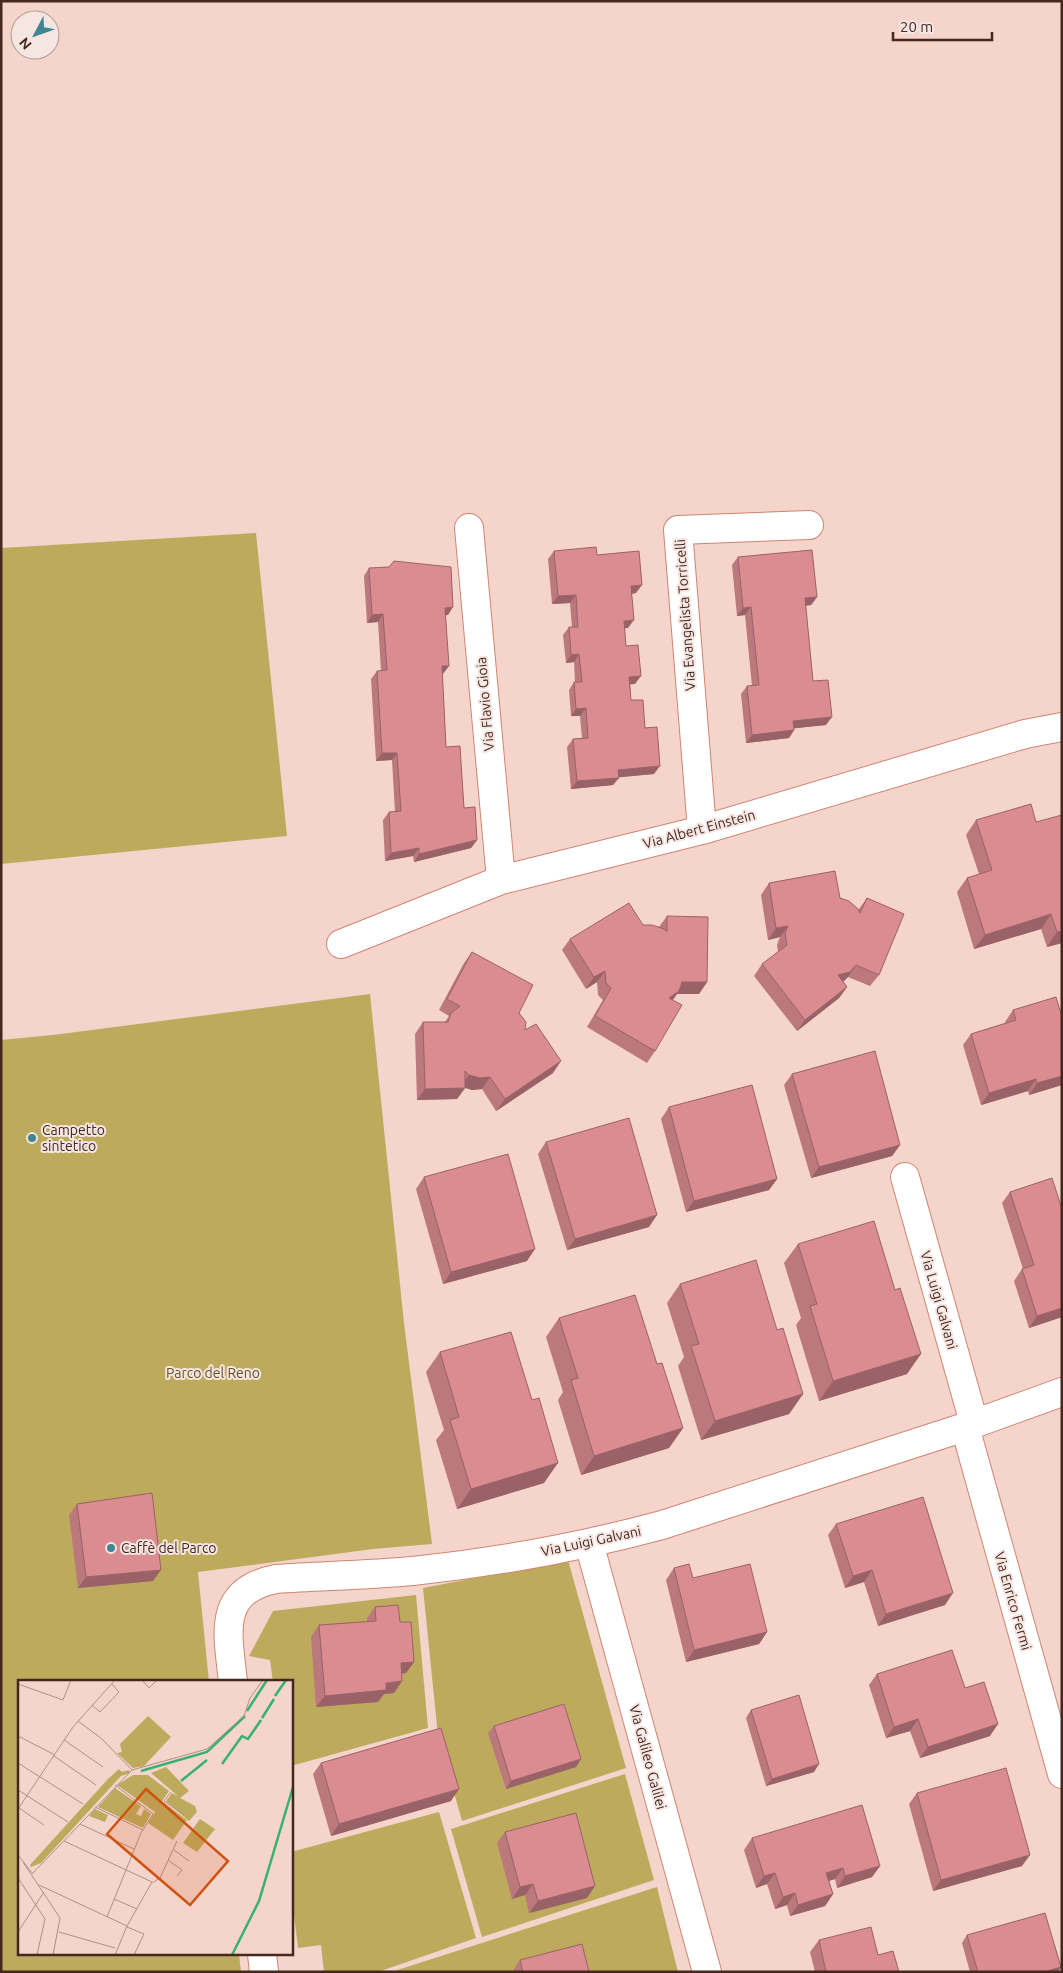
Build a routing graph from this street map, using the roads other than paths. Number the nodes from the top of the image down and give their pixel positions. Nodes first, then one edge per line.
1 (809, 525) dead end
2 (469, 528) dead end
3 (1062, 727) edge
4 (702, 830) junction
5 (501, 880) junction
6 (341, 944) dead end
7 (905, 1177) dead end
8 (1062, 1392) edge
9 (969, 1425) junction
10 (589, 1543) junction
11 (233, 1680) edge
12 (1062, 1774) edge
13 (262, 1956) edge
14 (264, 1972) edge
15 (707, 1972) edge

1 - 4 street, Via Evangelista Torricelli
2 - 5 street, Via Flavio Gioia
3 - 4 street, Via Albert Einstein
4 - 5 street, Via Albert Einstein
5 - 6 street, Via Albert Einstein
7 - 9 street, Via Luigi Galvani
8 - 9 street, Via Luigi Galvani
9 - 10 street, Via Luigi Galvani
9 - 12 street, Via Enrico Fermi
10 - 11 street, Via Luigi Galvani
10 - 15 street, Via Galileo Galilei
13 - 14 street

